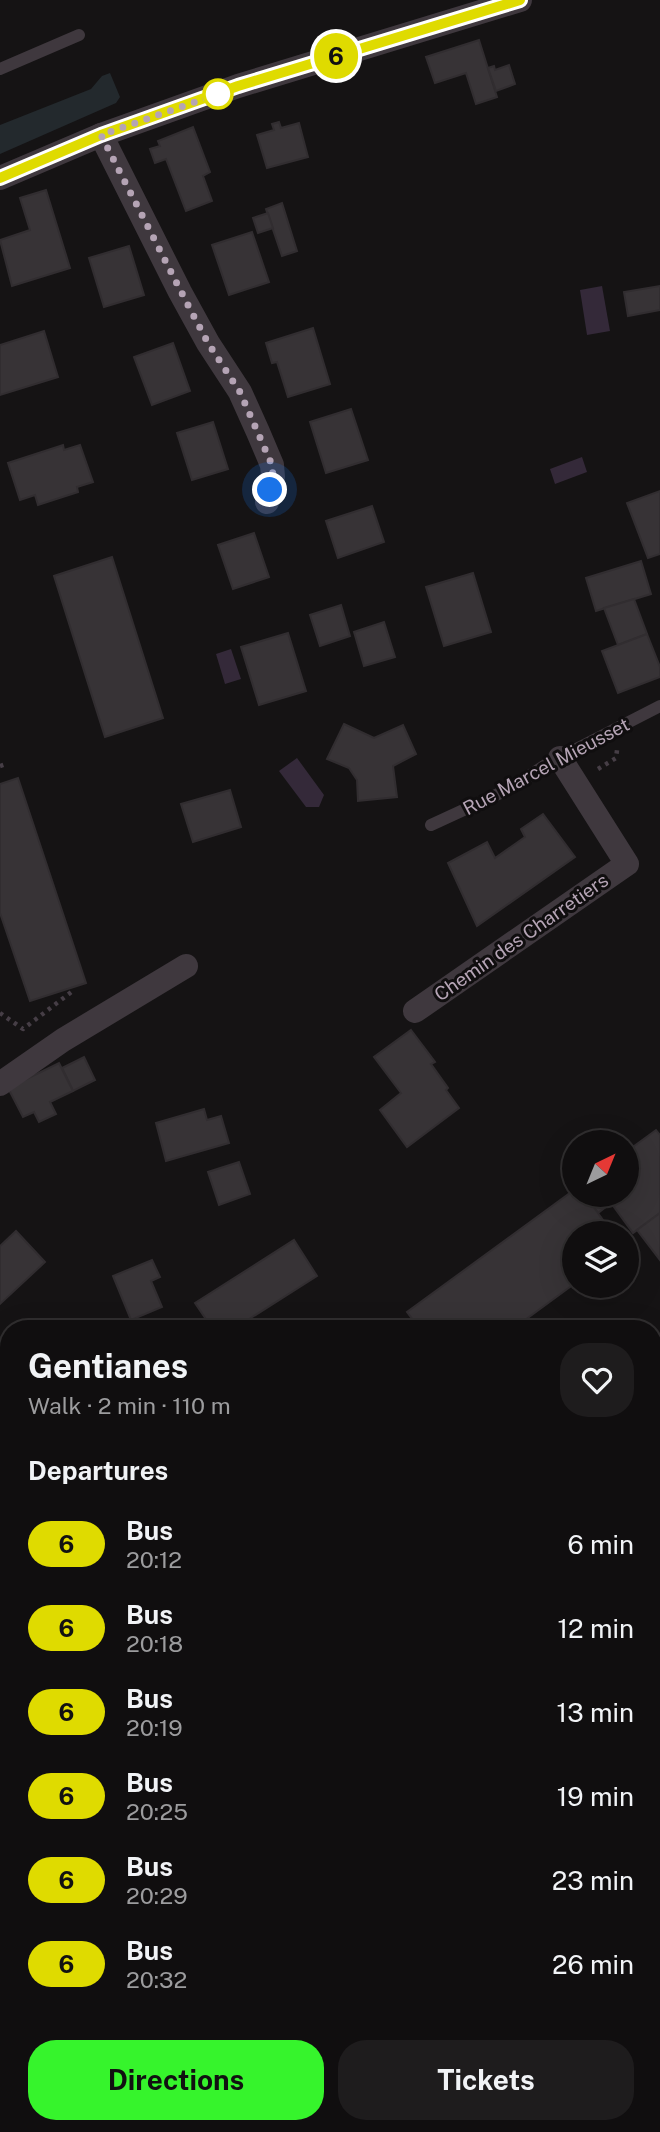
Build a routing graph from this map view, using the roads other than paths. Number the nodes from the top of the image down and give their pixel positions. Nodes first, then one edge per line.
1 (520, 0) edge
2 (79, 35) dead end
3 (0, 69) edge
4 (101, 135) junction
5 (0, 178) edge
6 (267, 502) dead end
7 (660, 706) edge
8 (560, 758) junction
9 (430, 825) dead end
10 (186, 966) dead end
11 (415, 1011) dead end
12 (0, 1084) edge

1 - 4 street
2 - 3 lane
4 - 5 street
4 - 6 street
7 - 8 lane, Rue Marcel Mieusset
8 - 9 lane, Rue Marcel Mieusset
8 - 11 street, Chemin des Charretiers
10 - 12 street

